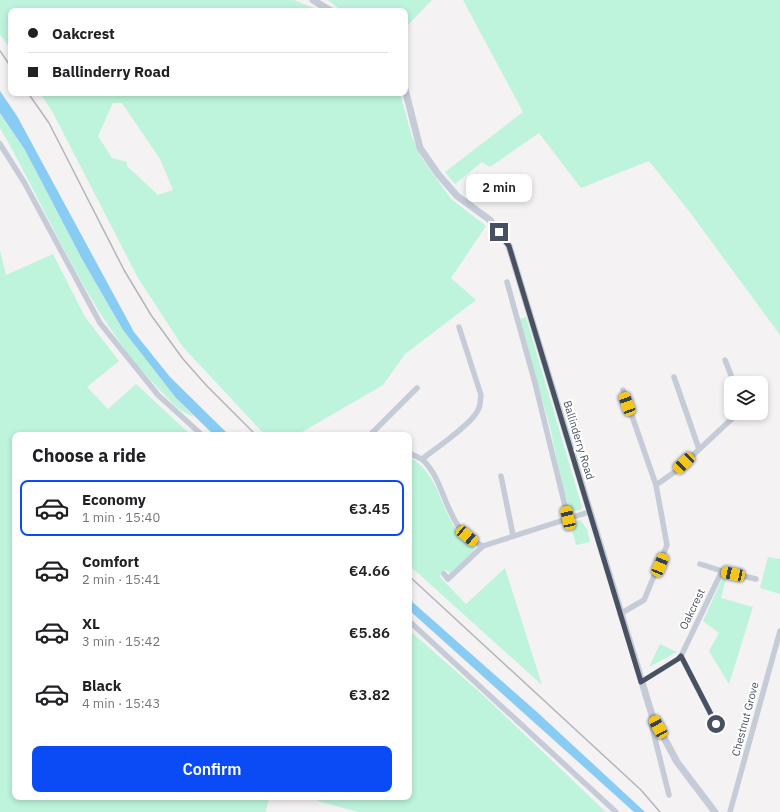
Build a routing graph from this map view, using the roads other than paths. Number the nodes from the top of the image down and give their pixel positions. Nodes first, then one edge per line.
1 (314, 0) edge
2 (326, 8) edge
3 (407, 96) edge
4 (0, 144) edge
5 (507, 282) dead end
6 (459, 327) dead end
7 (726, 360) dead end
8 (732, 376) edge
9 (674, 377) dead end
10 (417, 388) dead end
11 (623, 390) dead end
12 (730, 420) edge
13 (199, 432) edge
14 (373, 432) edge
15 (699, 449) junction
16 (412, 454) edge
17 (422, 459) junction
18 (501, 476) dead end
19 (656, 485) junction
20 (589, 512) junction
21 (568, 518) junction
22 (513, 535) junction
23 (483, 546) junction
24 (700, 564) dead end
25 (722, 571) junction
26 (444, 574) dead end
27 (756, 579) dead end
28 (620, 614) junction
29 (412, 624) edge
30 (780, 631) edge
31 (681, 656) junction
32 (641, 682) junction
33 (652, 715) junction
34 (716, 724) dead end
35 (669, 795) dead end
36 (616, 812) edge
37 (715, 812) edge
38 (730, 812) edge

1 - 2 street
3 - 20 street, Ballinderry Road
4 - 13 street
5 - 21 street
6 - 17 street
7 - 8 street
9 - 15 street
10 - 14 street
11 - 19 street
12 - 15 street
15 - 19 street
16 - 17 street
17 - 23 street
18 - 22 street
19 - 28 street
20 - 21 street
20 - 28 street, Ballinderry Road
21 - 22 street
22 - 23 street
23 - 26 street
24 - 25 street
25 - 27 street
25 - 31 street, Oakcrest
28 - 32 street, Ballinderry Road
29 - 36 street
30 - 38 street, Chestnut Grove
31 - 32 street, Oakcrest
31 - 34 street
32 - 33 street, Ballinderry Road
33 - 35 street
33 - 37 street, Ballinderry Road

